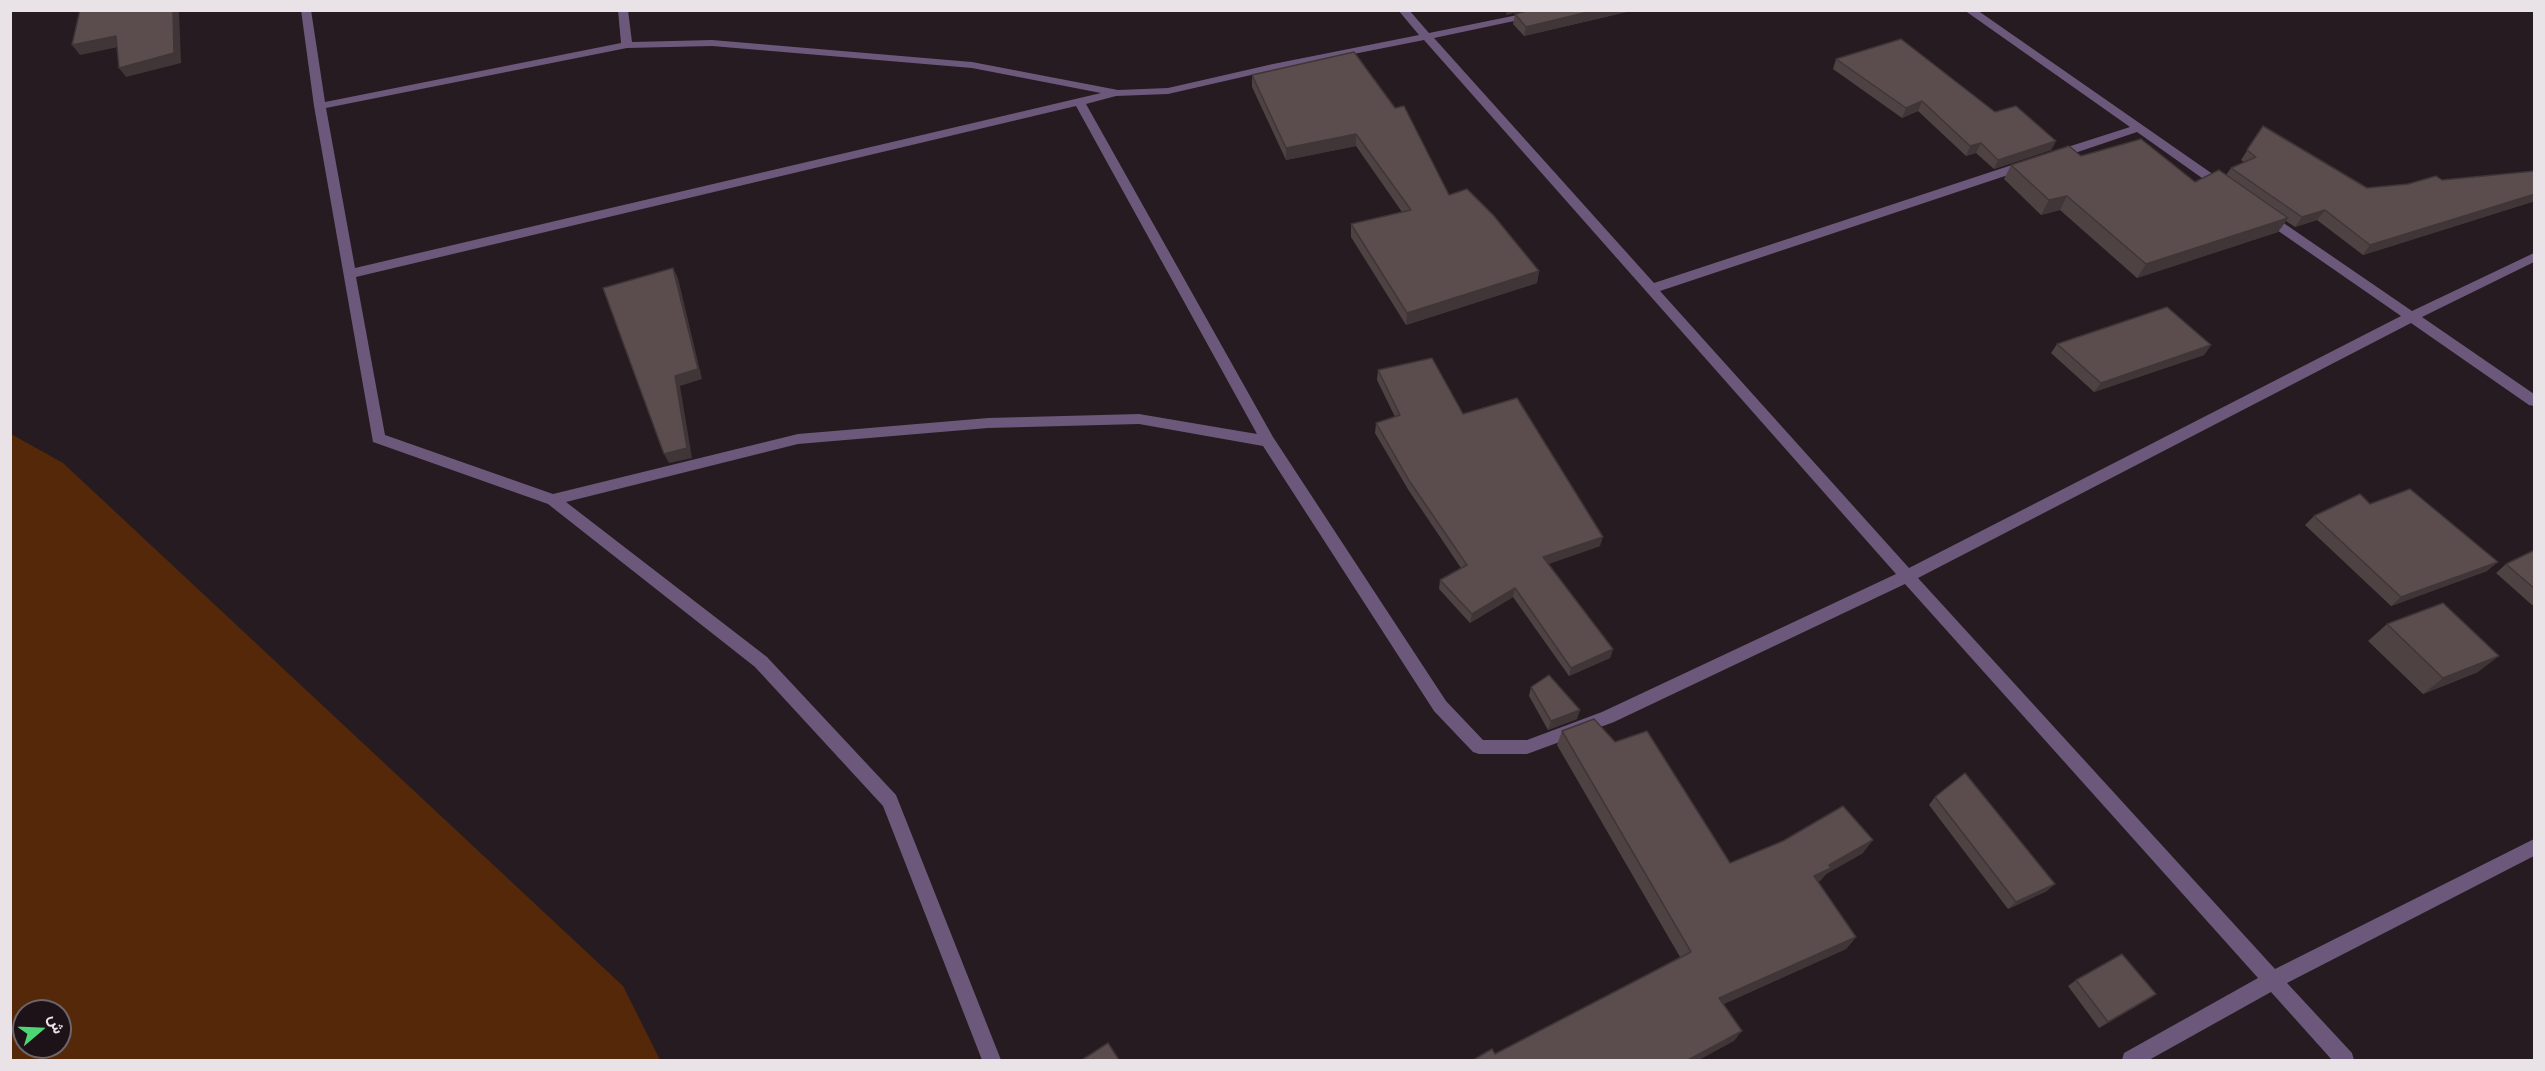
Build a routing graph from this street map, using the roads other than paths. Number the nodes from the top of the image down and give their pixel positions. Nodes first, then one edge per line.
1 (306, 10) edge
2 (623, 10) edge
3 (1403, 10) edge
4 (1561, 10) edge
5 (1970, 10) edge
6 (1426, 36) junction
7 (627, 45) junction
8 (1118, 93) junction
9 (1079, 102) junction
10 (320, 106) junction
11 (2139, 128) junction
12 (2236, 195) edge
13 (2255, 209) edge
14 (2535, 257) edge
15 (350, 274) junction
16 (1651, 289) junction
17 (2411, 317) junction
18 (2535, 401) edge
19 (1268, 441) junction
20 (554, 500) junction
21 (1907, 576) junction
22 (2535, 847) edge
23 (2272, 980) junction
24 (991, 1060) edge
25 (2131, 1060) edge
26 (2345, 1060) edge

1 - 10 street
2 - 7 street
3 - 6 street
4 - 6 street
5 - 11 street
6 - 8 street
6 - 16 street
7 - 8 street
7 - 10 street
8 - 9 street
9 - 15 street
9 - 19 street
10 - 15 street
11 - 12 street
11 - 16 street
13 - 17 street
14 - 17 street
15 - 20 street
16 - 21 street
17 - 18 street
17 - 21 street
19 - 20 street
19 - 21 street
20 - 24 street
21 - 23 street
22 - 23 street
23 - 25 street
23 - 26 street

